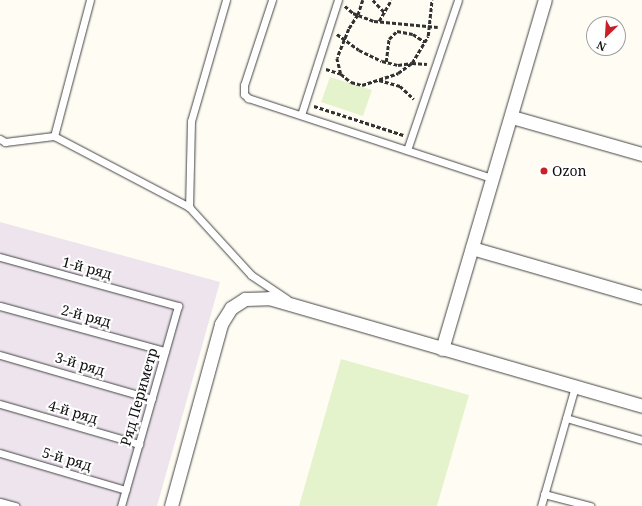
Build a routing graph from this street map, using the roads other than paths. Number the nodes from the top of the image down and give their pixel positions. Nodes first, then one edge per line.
1 (90, 0) edge
2 (226, 0) edge
3 (272, 0) edge
4 (458, 0) edge
5 (545, 0) edge
6 (340, 2) edge
7 (301, 115) junction
8 (512, 117) junction
9 (54, 136) junction
10 (0, 139) edge
11 (407, 150) junction
12 (642, 154) edge
13 (494, 179) junction
14 (189, 207) junction
15 (472, 248) junction
16 (0, 257) edge
17 (642, 297) edge
18 (166, 303) joint
19 (0, 306) edge
20 (299, 307) junction
21 (442, 349) junction
22 (165, 351) junction
23 (0, 355) edge
24 (574, 387) junction
25 (152, 399) junction
26 (0, 404) edge
27 (642, 406) edge
28 (566, 418) junction
29 (642, 440) edge
30 (139, 444) junction
31 (0, 453) edge
32 (126, 490) junction
33 (544, 494) junction
34 (0, 502) edge
35 (15, 506) edge
36 (122, 506) edge
37 (171, 506) edge
38 (541, 506) edge
39 (590, 506) edge

1 - 9 lane
2 - 14 lane
3 - 7 lane
4 - 11 lane
5 - 8 street
6 - 7 lane
7 - 11 lane
8 - 12 street
8 - 13 street
9 - 10 lane
9 - 14 lane
11 - 13 lane
13 - 15 street
14 - 20 lane
15 - 17 street
15 - 21 street
16 - 18 lane, 1-й ряд
18 - 22 lane, Ряд Периметр
19 - 22 lane, 2-й ряд
20 - 21 street
20 - 37 street
21 - 24 street
22 - 25 lane, Ряд Периметр
23 - 25 lane, 3-й ряд
24 - 27 street
24 - 28 lane
25 - 30 lane, Ряд Периметр
26 - 30 lane, 4-й ряд
28 - 29 lane
28 - 33 lane
30 - 32 lane, Ряд Периметр
31 - 32 lane, 5-й ряд
32 - 36 lane, Ряд Периметр
33 - 38 lane
33 - 39 lane
34 - 35 lane

